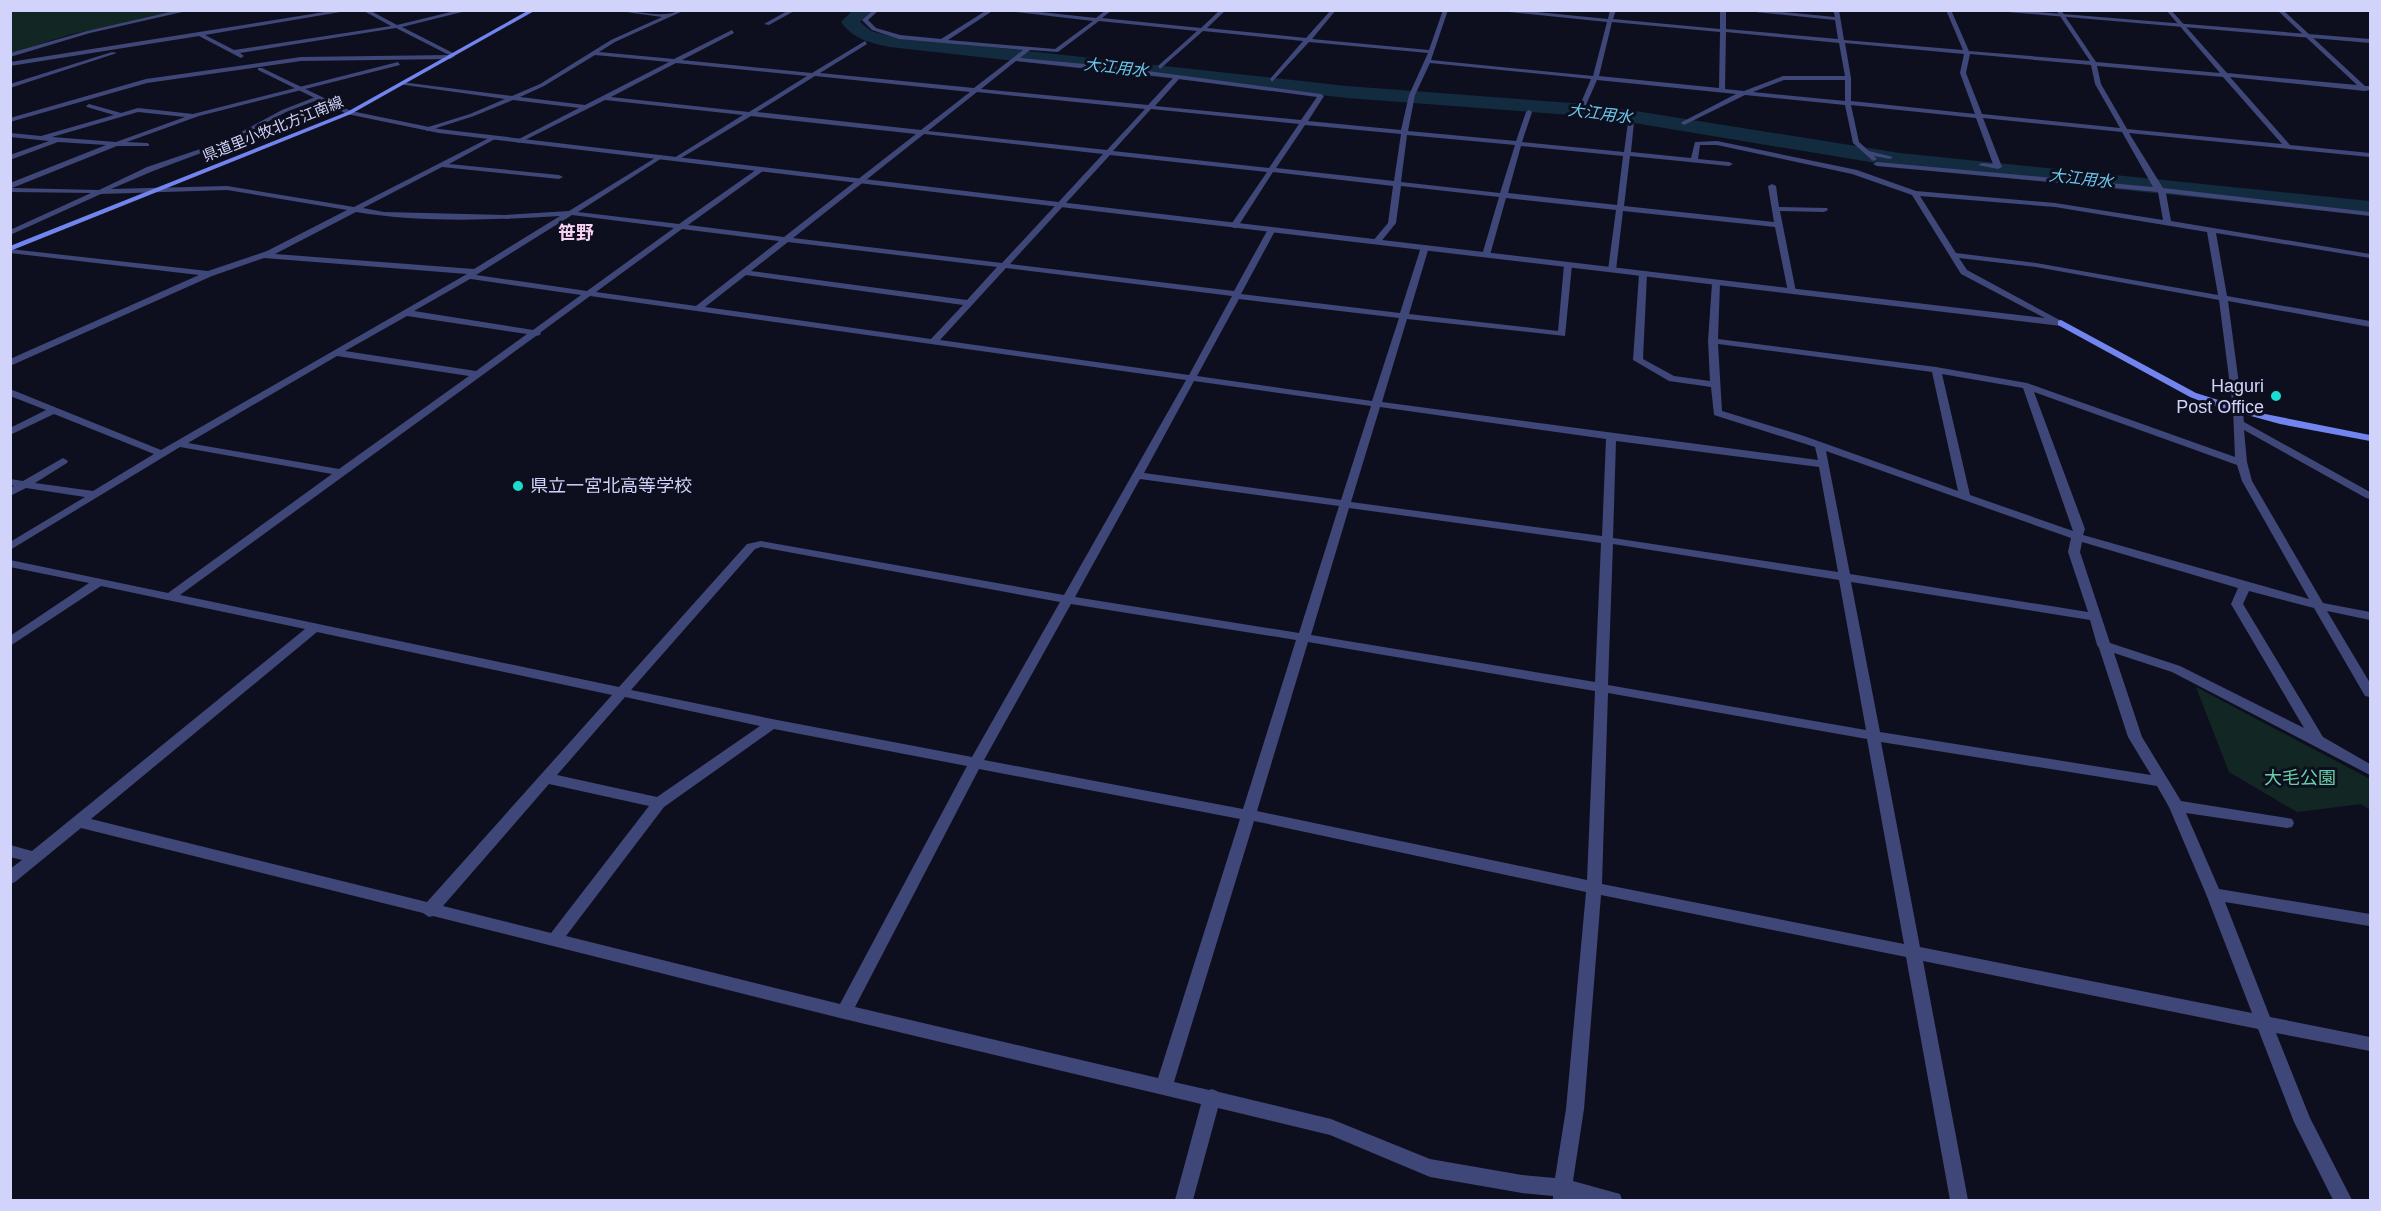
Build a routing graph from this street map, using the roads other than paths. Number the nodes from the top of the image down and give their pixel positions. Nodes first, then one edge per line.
1 (189, 10) edge
2 (350, 10) edge
3 (364, 10) edge
4 (468, 10) edge
5 (534, 10) edge
6 (614, 10) edge
7 (683, 10) edge
8 (794, 10) edge
9 (877, 10) edge
10 (992, 10) edge
11 (1000, 10) edge
12 (1110, 10) edge
13 (1224, 10) edge
14 (1334, 10) edge
15 (1446, 10) edge
16 (1492, 10) edge
17 (1613, 10) edge
18 (1723, 10) edge
19 (1738, 10) edge
20 (1836, 10) edge
21 (1948, 10) edge
22 (1988, 10) edge
23 (2168, 10) edge
24 (2279, 10) edge
25 (1502, 11) edge
26 (1558, 13) edge
27 (2060, 13) edge
28 (670, 16) junction
29 (1837, 19) junction
30 (1097, 20) junction
31 (1498, 20) dead end
32 (1609, 21) junction
33 (767, 24) dead end
34 (2181, 26) junction
35 (394, 27) junction
36 (1201, 30) junction
37 (1722, 31) junction
38 (732, 32) dead end
39 (200, 34) junction
40 (2309, 36) junction
41 (1307, 40) junction
42 (942, 41) junction
43 (1840, 41) junction
44 (2370, 41) edge
45 (865, 43) dead end
46 (128, 45) junction
47 (234, 52) junction
48 (1431, 52) junction
49 (1966, 52) junction
50 (593, 53) junction
51 (1020, 54) junction
52 (10, 55) edge
53 (451, 56) junction
54 (676, 60) junction
55 (1428, 61) junction
56 (2094, 63) junction
57 (10, 64) edge
58 (398, 64) dead end
59 (1160, 67) dead end
60 (258, 68) junction
61 (814, 74) junction
62 (2225, 75) junction
63 (1177, 78) junction
64 (1595, 78) junction
65 (1848, 78) junction
66 (1272, 80) dead end
67 (401, 84) junction
68 (10, 86) edge
69 (2363, 87) junction
70 (2370, 88) edge
71 (299, 89) junction
72 (975, 91) junction
73 (1722, 91) junction
74 (1743, 93) junction
75 (2370, 94) edge
76 (514, 97) junction
77 (318, 98) junction
78 (606, 98) junction
79 (1848, 104) junction
80 (1583, 105) dead end
81 (89, 106) dead end
82 (587, 107) junction
83 (1149, 107) junction
84 (1529, 112) dead end
85 (348, 113) junction
86 (750, 113) junction
87 (119, 114) junction
88 (194, 116) junction
89 (1980, 117) junction
90 (10, 120) edge
91 (1631, 122) dead end
92 (1302, 123) junction
93 (1684, 123) dead end
94 (427, 129) junction
95 (2126, 131) junction
96 (924, 132) junction
97 (1404, 133) junction
98 (13, 136) edge
99 (42, 138) junction
100 (493, 138) junction
101 (59, 140) junction
102 (519, 141) junction
103 (118, 143) junction
104 (1517, 144) junction
105 (147, 145) dead end
106 (2288, 147) junction
107 (1108, 152) junction
108 (1626, 154) junction
109 (2370, 155) edge
110 (10, 158) edge
111 (660, 158) junction
112 (1872, 158) junction
113 (676, 159) junction
114 (1694, 161) junction
115 (440, 165) junction
116 (1729, 165) dead end
117 (1272, 169) junction
118 (760, 170) junction
119 (559, 177) dead end
120 (860, 181) junction
121 (1399, 182) junction
122 (1893, 185) junction
123 (1772, 186) dead end
124 (2157, 186) junction
125 (10, 188) edge
126 (157, 191) junction
127 (100, 192) junction
128 (1915, 193) junction
129 (1505, 194) junction
130 (1059, 204) junction
131 (1619, 206) junction
132 (357, 209) junction
133 (1776, 209) junction
134 (1824, 210) dead end
135 (570, 213) junction
136 (2370, 214) edge
137 (2166, 223) junction
138 (1778, 225) junction
139 (1234, 226) junction
140 (682, 227) junction
141 (2211, 230) junction
142 (1271, 231) junction
143 (10, 233) edge
144 (784, 240) junction
145 (1376, 242) junction
146 (1425, 247) junction
147 (10, 250) edge
148 (262, 255) junction
149 (1486, 255) junction
150 (1954, 255) junction
151 (2370, 256) edge
152 (1568, 265) junction
153 (1001, 266) junction
154 (1612, 270) junction
155 (744, 272) junction
156 (209, 274) junction
157 (473, 274) junction
158 (1643, 274) junction
159 (1716, 283) junction
160 (1792, 292) junction
161 (591, 293) junction
162 (1236, 295) junction
163 (2223, 298) junction
164 (968, 303) junction
165 (696, 310) junction
166 (407, 313) junction
167 (1405, 316) junction
168 (2061, 322) junction
169 (2370, 324) edge
170 (537, 333) junction
171 (1713, 341) junction
172 (933, 342) junction
173 (337, 353) junction
174 (10, 363) edge
175 (1936, 370) junction
176 (478, 375) junction
177 (1191, 379) junction
178 (1716, 385) junction
179 (2027, 386) junction
180 (10, 392) edge
181 (1377, 404) junction
182 (54, 410) junction
183 (2239, 417) junction
184 (10, 432) edge
185 (1611, 437) junction
186 (2370, 438) edge
187 (178, 444) junction
188 (1820, 445) junction
189 (162, 454) junction
190 (63, 461) dead end
191 (2239, 462) junction
192 (1822, 464) junction
193 (342, 473) junction
194 (1136, 475) junction
195 (10, 482) edge
196 (26, 484) junction
197 (10, 493) edge
198 (95, 495) junction
199 (1965, 496) junction
200 (2370, 496) edge
201 (1345, 504) junction
202 (2078, 537) junction
203 (1606, 540) junction
204 (10, 547) edge
205 (10, 563) edge
206 (1845, 578) junction
207 (99, 582) junction
208 (2246, 586) junction
209 (170, 597) junction
210 (1066, 599) junction
211 (2321, 606) junction
212 (2370, 616) edge
213 (2094, 618) junction
214 (314, 628) junction
215 (1303, 638) junction
216 (10, 642) edge
217 (2103, 645) junction
218 (1602, 688) junction
219 (621, 693) junction
220 (2370, 693) edge
221 (772, 724) junction
222 (1875, 736) junction
223 (2319, 741) junction
224 (975, 764) junction
225 (2370, 770) edge
226 (546, 778) junction
227 (2163, 782) junction
228 (659, 803) junction
229 (2176, 806) junction
230 (1248, 816) junction
231 (80, 822) junction
232 (2287, 823) dead end
233 (10, 851) edge
234 (35, 858) junction
235 (10, 878) edge
236 (1594, 888) junction
237 (2214, 894) junction
238 (429, 911) junction
239 (2369, 920) dead end
240 (554, 941) junction
241 (1912, 952) junction
242 (844, 1012) junction
243 (2264, 1023) junction
244 (2370, 1044) edge
245 (1164, 1086) junction
246 (1212, 1097) junction
247 (1563, 1194) edge
248 (1184, 1200) edge
249 (1613, 1200) edge
250 (1959, 1200) edge
251 (2343, 1200) edge

1 - 52 street
2 - 39 street
3 - 35 street
4 - 35 street
5 - 53 main road, 県道里小牧北方江南線
6 - 28 street
7 - 28 street
8 - 33 street
9 - 42 street
10 - 42 street
11 - 30 street
12 - 30 street
13 - 36 street
14 - 41 street
15 - 48 street
16 - 25 street
17 - 32 street
18 - 37 street
19 - 29 street
20 - 29 street
21 - 49 street
22 - 27 street
23 - 34 street
24 - 40 street
25 - 26 street
25 - 31 street
26 - 32 street
27 - 34 street
27 - 56 street
28 - 50 street
29 - 43 street
30 - 36 street
30 - 51 street
32 - 37 street
32 - 64 street
34 - 40 street
34 - 62 street
35 - 47 street
35 - 53 street
36 - 41 street
36 - 59 street
37 - 43 street
37 - 73 street
38 - 54 street
39 - 46 street
39 - 47 street
40 - 44 street
40 - 69 street
41 - 48 street
41 - 66 street
42 - 51 street
43 - 49 street
43 - 65 street
45 - 61 street
46 - 57 street
46 - 68 street
47 - 60 street
48 - 55 street
49 - 56 street
49 - 89 street
50 - 54 street
50 - 76 street
51 - 63 street
51 - 72 street
53 - 60 street
53 - 67 main road, 県道里小牧北方江南線
54 - 61 street
54 - 78 street
55 - 64 street
55 - 97 street
56 - 62 street
56 - 95 street
58 - 71 street
60 - 71 street
60 - 90 street
61 - 72 street
61 - 86 street
62 - 69 street
62 - 106 street
63 - 83 street
63 - 92 street
64 - 73 street
64 - 80 street
65 - 74 street
65 - 79 street
67 - 76 street
67 - 85 main road, 県道里小牧北方江南線
69 - 70 street
69 - 75 street
71 - 77 street
71 - 88 street
72 - 83 street
72 - 96 street
73 - 74 street
74 - 79 street
74 - 93 street
76 - 82 street
76 - 94 street
77 - 85 street
77 - 127 street
78 - 82 street
78 - 86 street
79 - 89 street
79 - 112 street
81 - 87 street
82 - 102 street
83 - 92 street
83 - 107 street
84 - 104 street
85 - 94 street
85 - 126 main road, 県道里小牧北方江南線
86 - 96 street
86 - 113 street
87 - 88 street
87 - 99 street
88 - 103 street
89 - 95 street
89 - 112 street
91 - 108 street
92 - 97 street
92 - 117 street
94 - 100 street
95 - 106 street
95 - 124 street
96 - 107 street
96 - 120 street
97 - 104 street
97 - 121 street
98 - 99 street
99 - 101 street
100 - 102 street
100 - 115 street
101 - 103 street
101 - 110 street
102 - 111 street
103 - 105 street
103 - 125 street
104 - 108 street
104 - 129 street
106 - 109 street
107 - 117 street
107 - 130 street
108 - 114 street
108 - 131 street
111 - 113 street
111 - 135 street
112 - 122 street
112 - 124 street
113 - 118 street
114 - 116 street
114 - 122 street
115 - 119 street
115 - 132 street
117 - 121 street
117 - 139 street
118 - 120 street
118 - 140 street
120 - 130 street
120 - 144 street
121 - 129 street
121 - 145 street
122 - 128 street
123 - 133 street
124 - 136 street
124 - 137 street
125 - 127 street
126 - 127 street
126 - 132 street
126 - 147 main road, 県道里小牧北方江南線
127 - 143 street
128 - 137 street
128 - 150 street
129 - 131 street
129 - 149 street
130 - 139 street
130 - 153 street
131 - 138 street
131 - 154 street
132 - 135 street
132 - 148 street
133 - 134 street
133 - 138 street
135 - 140 street
135 - 157 street
137 - 141 street
138 - 160 street
139 - 142 street
140 - 144 street
140 - 161 street
141 - 151 street
141 - 163 street
142 - 145 street
142 - 162 street
144 - 153 street
144 - 155 street
145 - 146 street
146 - 149 street
146 - 167 street
147 - 156 street
148 - 156 street
148 - 157 street
149 - 152 street
150 - 163 street
150 - 168 street
152 - 154 street
152 - 167 street
153 - 162 street
153 - 164 street
154 - 158 street
155 - 164 street
155 - 165 street
156 - 174 street
157 - 161 street
157 - 166 street
158 - 159 street
158 - 178 street
159 - 160 street
159 - 171 street
160 - 168 street
161 - 165 street
161 - 170 street
162 - 167 street
162 - 177 street
163 - 169 street
163 - 183 street
164 - 172 street
165 - 172 street
166 - 170 street
166 - 173 street
167 - 181 street
168 - 183 main road
170 - 176 street
171 - 175 street
171 - 178 street
172 - 177 street
173 - 176 street
173 - 187 street
175 - 179 street
175 - 199 street
176 - 193 street
177 - 181 street
177 - 194 street
178 - 188 street
179 - 191 street
179 - 202 street
180 - 182 street
181 - 185 street
181 - 201 street
182 - 184 street
182 - 189 street
183 - 186 main road
183 - 191 street
183 - 200 street
185 - 192 street
185 - 203 street
187 - 189 street
187 - 193 street
188 - 192 street
188 - 199 street
189 - 198 street
190 - 196 street
191 - 211 street
192 - 206 street
193 - 209 street
194 - 201 street
194 - 210 street
195 - 196 street
196 - 197 street
196 - 198 street
198 - 204 street
199 - 202 street
201 - 203 street
201 - 215 street
202 - 208 street
202 - 213 street
203 - 206 street
203 - 218 street
205 - 207 street
206 - 213 street
206 - 222 street
207 - 209 street
207 - 216 street
208 - 211 street
208 - 223 street
209 - 214 street
210 - 215 street
210 - 219 street
210 - 224 street
211 - 212 street
211 - 220 street
213 - 217 street
214 - 219 street
214 - 231 street
215 - 218 street
215 - 230 street
217 - 223 street
217 - 227 street
218 - 222 street
218 - 236 street
219 - 221 street
219 - 226 street
221 - 224 street
221 - 228 street
222 - 227 street
222 - 241 street
223 - 225 street
224 - 230 street
224 - 242 street
226 - 228 street
226 - 238 street
227 - 229 street
228 - 240 street
229 - 232 street
229 - 237 street
230 - 236 street
230 - 245 street
231 - 234 street
231 - 238 street
233 - 234 street
234 - 235 street
236 - 241 street
236 - 247 street
237 - 239 street
237 - 243 street
238 - 240 street
240 - 242 street
241 - 243 street
241 - 250 street
242 - 245 street
243 - 244 street
243 - 251 street
245 - 246 street
246 - 247 street
246 - 248 street
247 - 249 street

